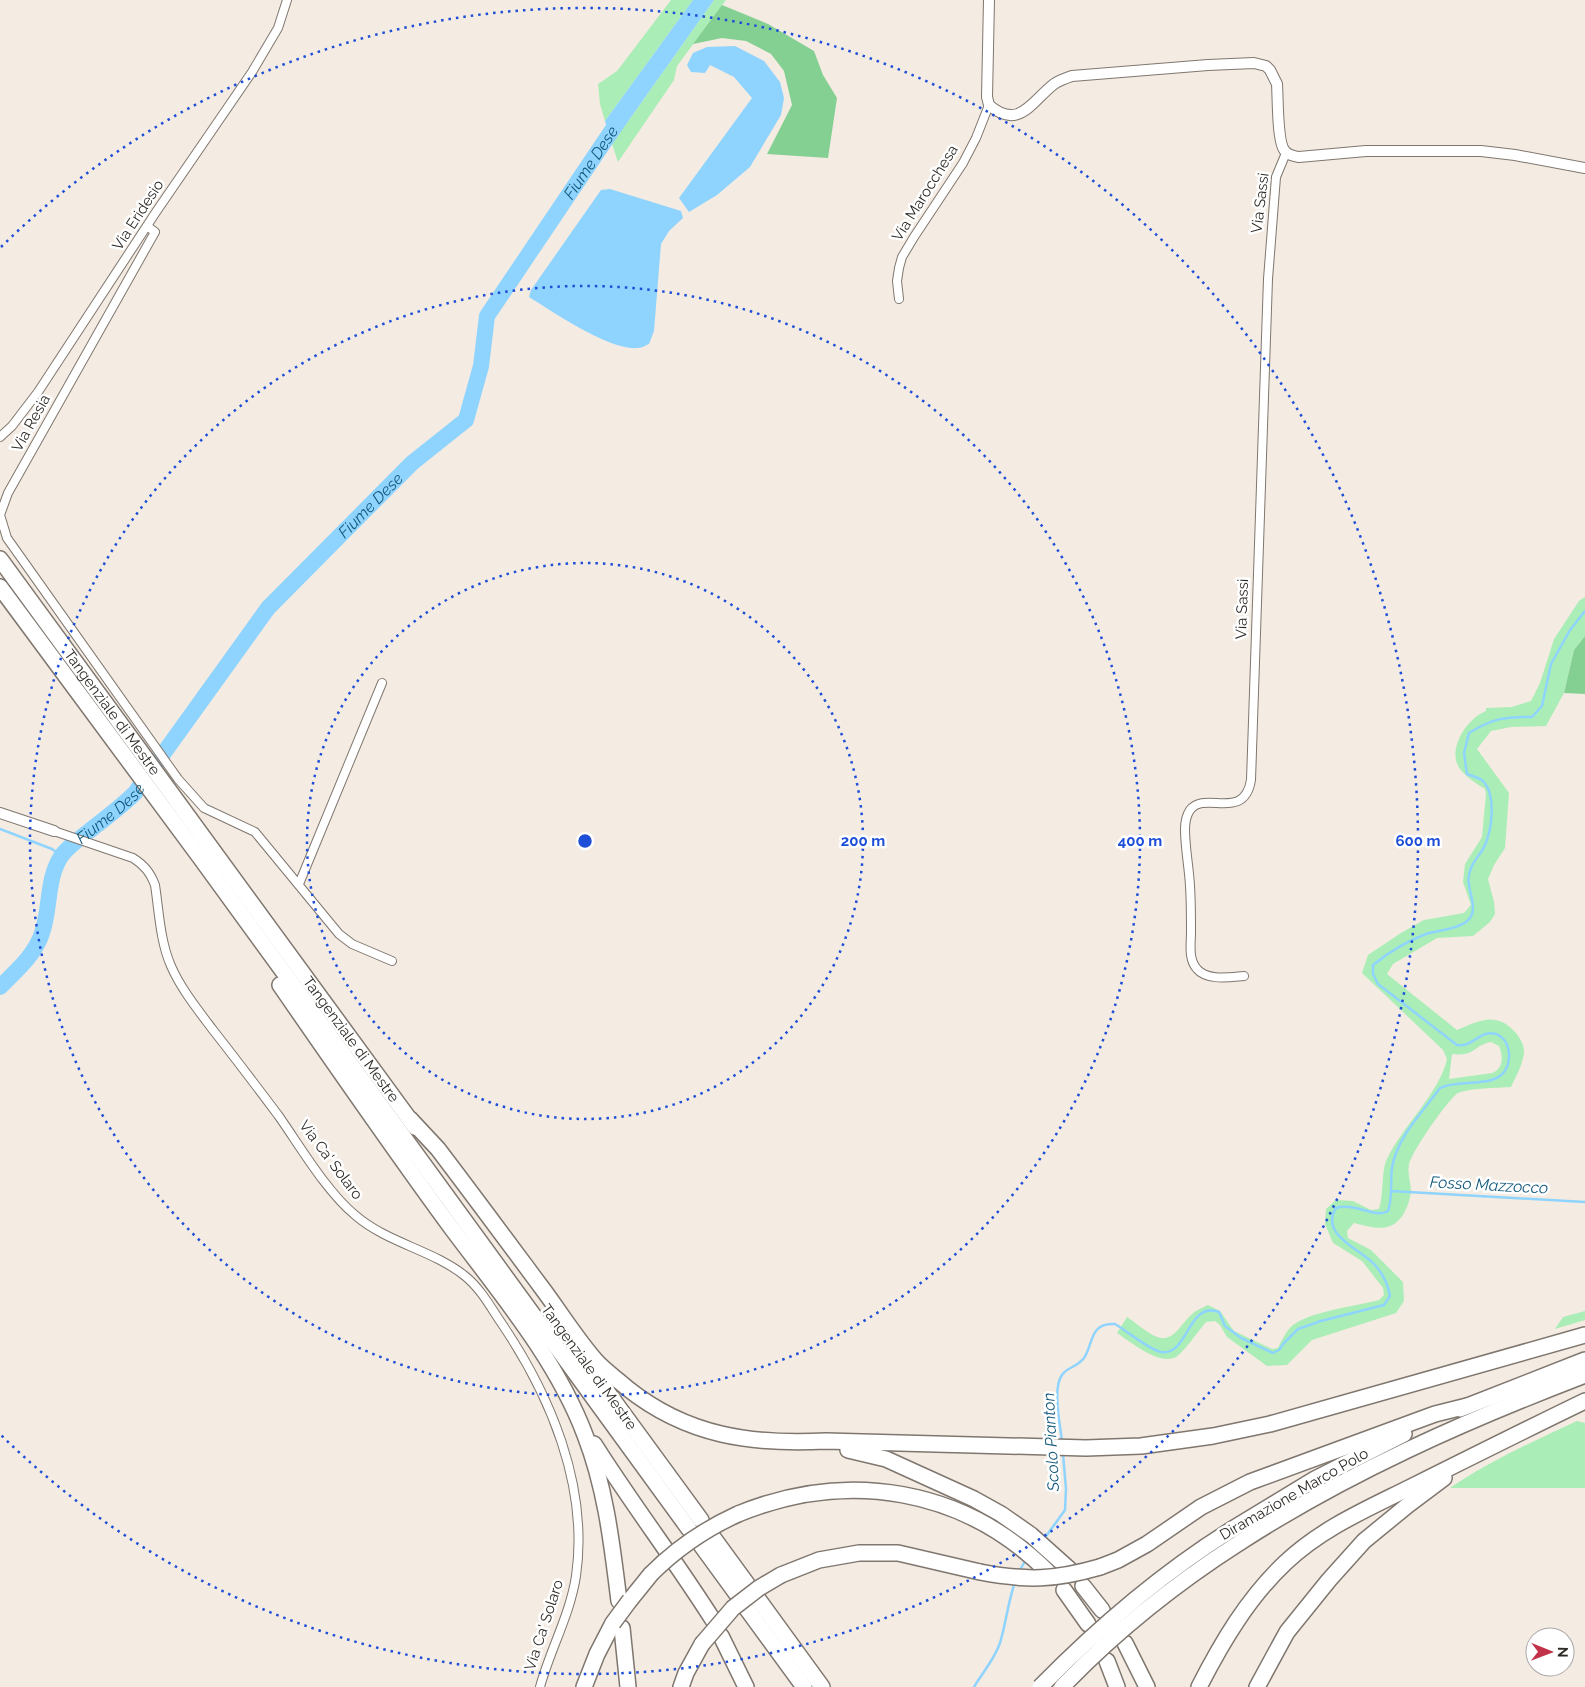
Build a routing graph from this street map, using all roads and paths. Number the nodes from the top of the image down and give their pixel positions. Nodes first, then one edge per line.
1 (287, 0) edge
2 (989, 0) edge
3 (988, 101) junction
4 (1286, 154) junction
5 (1585, 168) edge
6 (147, 226) junction
7 (899, 299) dead end
8 (0, 437) edge
9 (0, 559) edge
10 (0, 587) edge
11 (382, 683) dead end
12 (172, 782) junction
13 (0, 813) edge
14 (56, 832) joint
15 (202, 860) junction
16 (299, 884) junction
17 (392, 961) dead end
18 (1244, 976) dead end
19 (410, 1119) junction
20 (1585, 1335) edge
21 (1585, 1360) edge
22 (1585, 1375) edge
23 (1585, 1401) edge
24 (1468, 1406) junction
25 (580, 1422) junction
26 (797, 1443) junction
27 (1480, 1452) junction
28 (707, 1541) dead end
29 (1069, 1570) dead end
30 (1049, 1574) dead end
31 (1083, 1586) dead end
32 (742, 1589) dead end
33 (1064, 1590) dead end
34 (624, 1601) junction
35 (1102, 1610) dead end
36 (712, 1620) dead end
37 (1088, 1624) dead end
38 (618, 1626) junction
39 (721, 1636) dead end
40 (1125, 1643) dead end
41 (1107, 1661) dead end
42 (540, 1687) edge
43 (584, 1687) edge
44 (628, 1687) edge
45 (681, 1687) edge
46 (746, 1687) edge
47 (804, 1687) edge
48 (822, 1687) edge
49 (1040, 1687) edge
50 (1062, 1687) edge
51 (1117, 1687) edge
52 (1147, 1687) edge
53 (1199, 1687) edge
54 (1257, 1687) edge

1 - 6 street, Via Eridesio
2 - 3 street, Via Marocchesa
3 - 4 street
3 - 7 street, Via Marocchesa
4 - 5 street
4 - 18 street, Via Sassi
6 - 8 street, Via Eridesio
6 - 12 street, Via Resia
9 - 12 highway, Tangenziale di Mestre
10 - 15 highway, Tangenziale di Mestre
11 - 16 street
12 - 16 street
12 - 19 highway, Tangenziale di Mestre
13 - 14 street, Via Ca' Solaro
14 - 42 street, Via Ca' Solaro
15 - 19 highway, Tangenziale di Mestre
15 - 25 highway
16 - 17 street
19 - 26 highway
20 - 26 highway
21 - 24 highway, Diramazione Marco Polo
22 - 50 highway, Diramazione Marco Polo, bridge
23 - 27 highway
24 - 45 highway, bridge
24 - 49 highway, Diramazione Marco Polo, bridge
25 - 34 highway
25 - 36 highway
26 - 29 highway
27 - 53 highway
27 - 54 highway
28 - 32 highway
30 - 34 highway, bridge
31 - 35 highway
33 - 37 highway
34 - 38 highway, bridge
38 - 43 highway
38 - 44 highway
39 - 46 highway
40 - 52 highway
41 - 51 highway
47 - 48 highway

